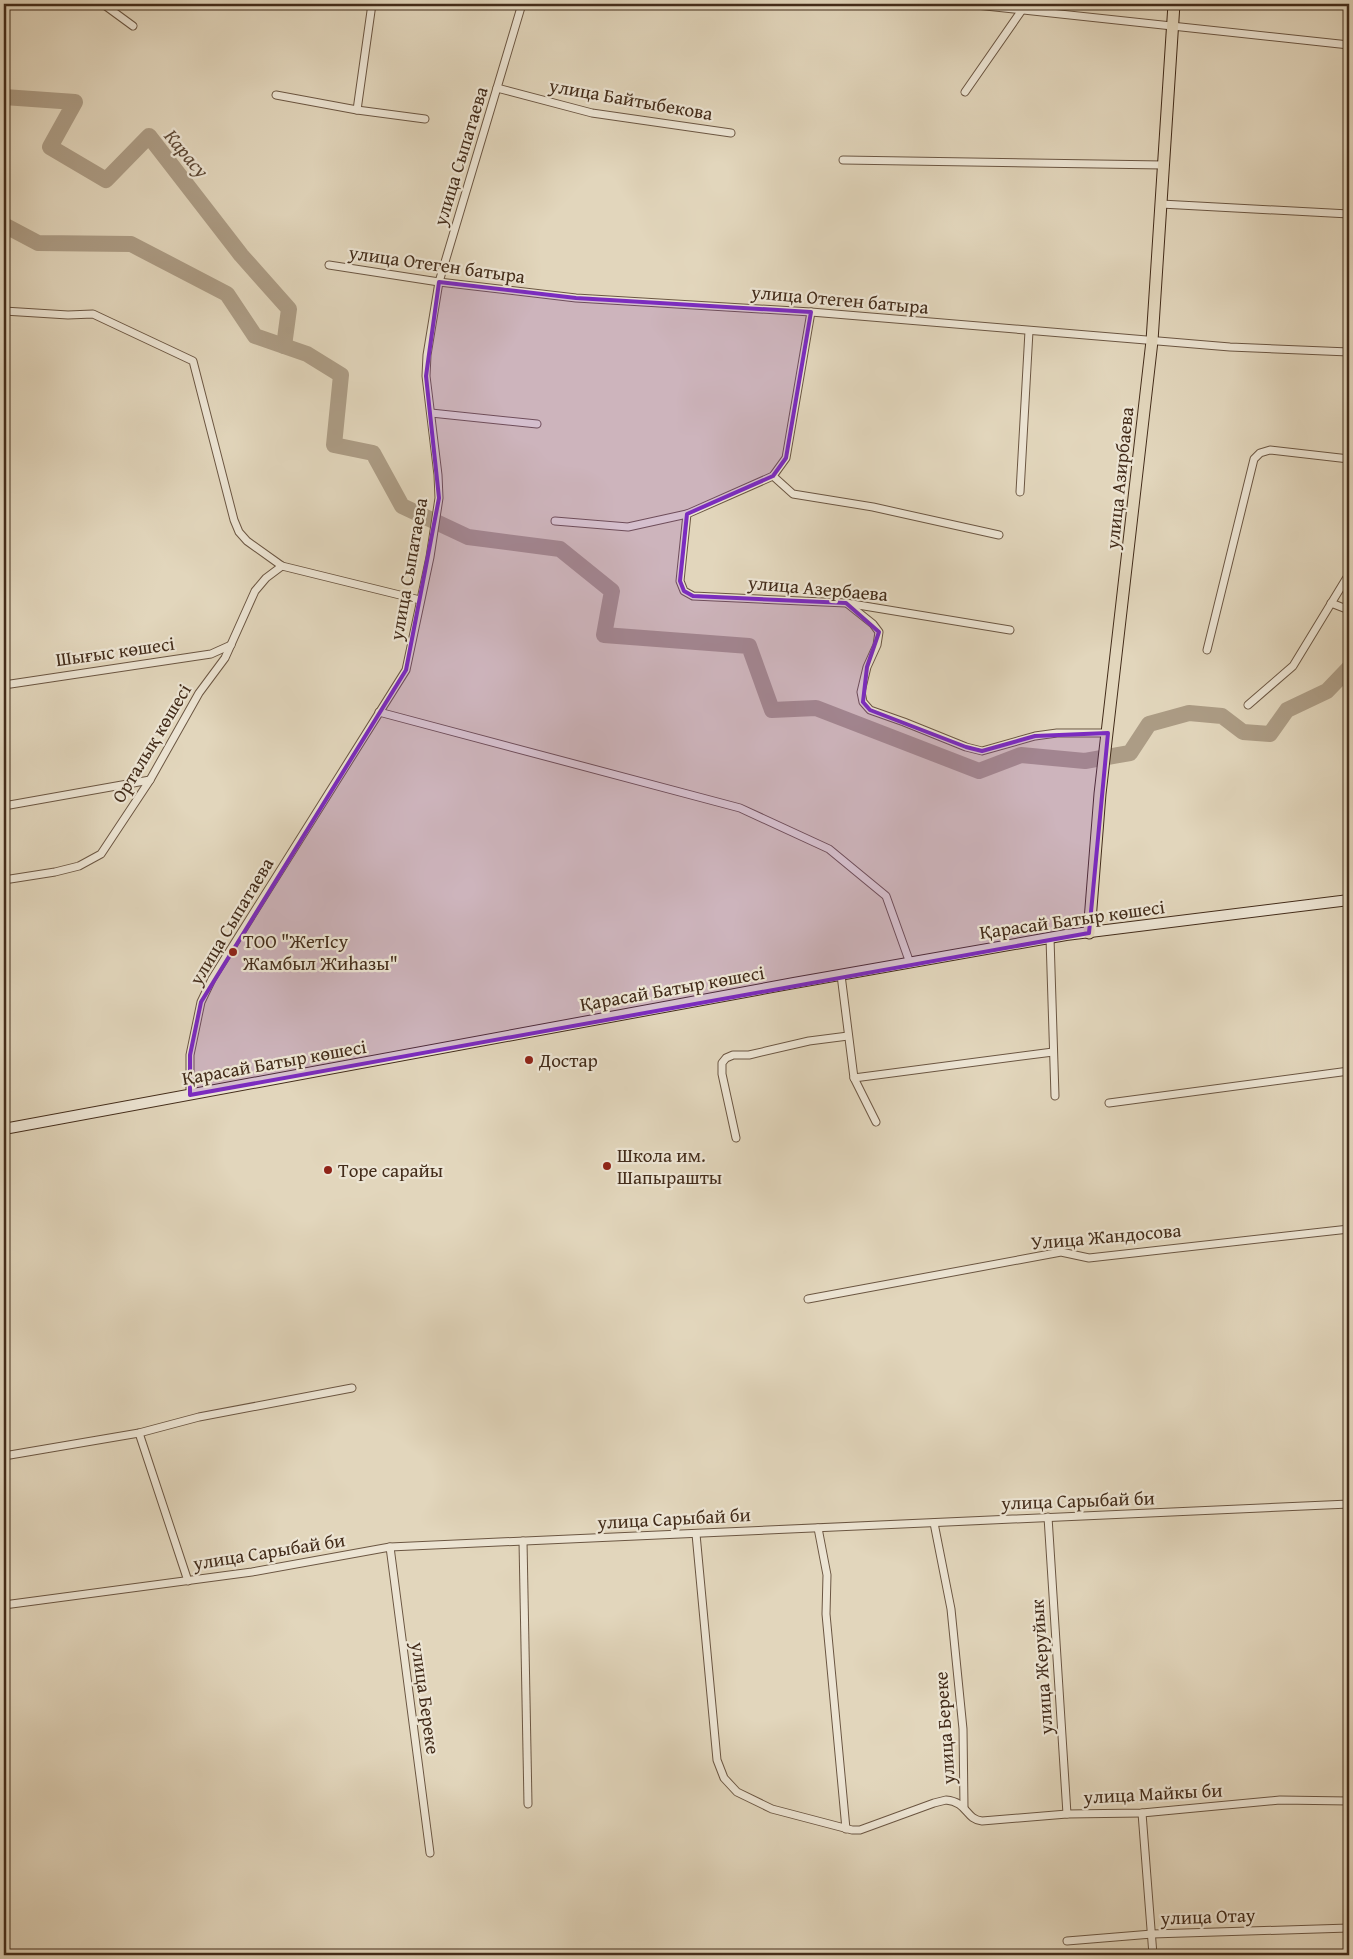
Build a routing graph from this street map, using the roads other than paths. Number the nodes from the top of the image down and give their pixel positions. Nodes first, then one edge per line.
1 (103, 4) edge
2 (372, 4) edge
3 (522, 4) edge
4 (967, 4) edge
5 (1174, 4) edge
6 (1022, 10) junction
7 (133, 26) dead end
8 (1172, 26) junction
9 (1349, 45) edge
10 (497, 88) junction
11 (965, 92) dead end
12 (276, 95) dead end
13 (356, 110) junction
14 (426, 119) dead end
15 (731, 134) dead end
16 (843, 160) dead end
17 (1163, 165) junction
18 (1161, 204) junction
19 (1349, 214) edge
20 (329, 265) dead end
21 (439, 282) junction
22 (4, 311) edge
23 (811, 312) junction
24 (1029, 331) junction
25 (1152, 341) junction
26 (1349, 352) edge
27 (431, 413) junction
28 (537, 424) dead end
29 (1349, 459) edge
30 (773, 476) junction
31 (1020, 492) dead end
32 (687, 514) junction
33 (555, 521) dead end
34 (998, 535) dead end
35 (282, 566) junction
36 (1349, 574) edge
37 (420, 600) junction
38 (846, 603) junction
39 (1331, 604) junction
40 (1349, 610) edge
41 (1010, 630) dead end
42 (231, 645) junction
43 (1207, 650) dead end
44 (4, 685) edge
45 (1248, 705) dead end
46 (379, 712) junction
47 (1107, 738) junction
48 (150, 780) junction
49 (4, 806) edge
50 (4, 880) edge
51 (1349, 900) edge
52 (1089, 933) junction
53 (1050, 938) junction
54 (910, 963) junction
55 (841, 975) junction
56 (848, 1036) junction
57 (1053, 1052) junction
58 (1349, 1071) edge
59 (854, 1078) junction
60 (190, 1095) junction
61 (1055, 1096) dead end
62 (1109, 1103) dead end
63 (876, 1122) dead end
64 (4, 1129) edge
65 (736, 1138) dead end
66 (1349, 1229) edge
67 (808, 1299) dead end
68 (352, 1388) dead end
69 (139, 1433) junction
70 (4, 1456) edge
71 (1349, 1504) edge
72 (1048, 1517) junction
73 (934, 1523) junction
74 (818, 1528) junction
75 (696, 1534) junction
76 (523, 1541) junction
77 (390, 1547) junction
78 (188, 1581) junction
79 (4, 1605) edge
80 (1349, 1801) edge
81 (528, 1804) dead end
82 (964, 1807) junction
83 (1142, 1813) junction
84 (1067, 1814) junction
85 (846, 1829) junction
86 (430, 1852) dead end
87 (1349, 1928) edge
88 (1152, 1934) junction
89 (1067, 1941) dead end
90 (1153, 1955) edge

1 - 7 street
2 - 13 street
3 - 10 street, улица Сыпатаева
4 - 6 street
5 - 8 main road
6 - 8 street
6 - 11 street
8 - 9 street
8 - 17 main road, улица Азирбаева
10 - 15 street, улица Байтыбекова
10 - 21 street, улица Сыпатаева
12 - 13 street
13 - 14 street
16 - 17 street
17 - 18 main road, улица Азирбаева
18 - 19 street
18 - 25 main road, улица Азирбаева
20 - 21 street, улица Отеген батыра
21 - 23 street, улица Отеген батыра
21 - 27 street, улица Сыпатаева
22 - 35 street
23 - 24 street, улица Отеген батыра
23 - 30 street
24 - 25 street, улица Отеген батыра
24 - 31 street
25 - 26 street, улица Отеген батыра
25 - 47 main road, улица Азирбаева
27 - 28 street
27 - 37 street, улица Сыпатаева
29 - 43 street
30 - 32 street
30 - 34 street
32 - 33 street
32 - 38 street, улица Азербаева
35 - 37 street
35 - 42 street, Орталық көшесі
36 - 39 street
37 - 46 street, улица Сыпатаева
38 - 41 street, улица Азербаева
38 - 47 street
39 - 40 street
39 - 45 street
42 - 44 street, Шығыс көшесі
42 - 48 street, Орталық көшесі
46 - 54 street
46 - 60 street, улица Сыпатаева
47 - 52 main road, улица Азирбаева
48 - 49 street
48 - 50 street, Орталық көшесі
51 - 52 main road, Қарасай Батыр көшесі
52 - 53 main road, Қарасай Батыр көшесі
53 - 54 main road, Қарасай Батыр көшесі
53 - 57 street
54 - 55 main road, Қарасай Батыр көшесі
55 - 56 street
55 - 60 main road, Қарасай Батыр көшесі
56 - 59 street
56 - 65 street
57 - 59 street
57 - 61 street
58 - 62 street
59 - 63 street
60 - 64 main road, Қарасай Батыр көшесі
66 - 67 street, Улица Жандосова
68 - 69 street
69 - 70 street
69 - 78 street
71 - 72 street, улица Сарыбай би
72 - 73 street, улица Сарыбай би
72 - 84 street, улица Жеруйык
73 - 74 street, улица Сарыбай би
73 - 82 street, улица Береке
74 - 75 street, улица Сарыбай би
74 - 85 street
75 - 76 street, улица Сарыбай би
75 - 85 street, улица Береке
76 - 77 street, улица Сарыбай би
76 - 81 street
77 - 78 street, улица Сарыбай би
77 - 86 street, улица Береке
78 - 79 street, улица Сарыбай би
80 - 83 street, улица Майкы би
82 - 84 street, улица Майкы би
82 - 85 street, улица Береке
83 - 84 street, улица Майкы би
83 - 88 street
87 - 88 street, улица Отау
88 - 89 street, улица Отау
88 - 90 street

